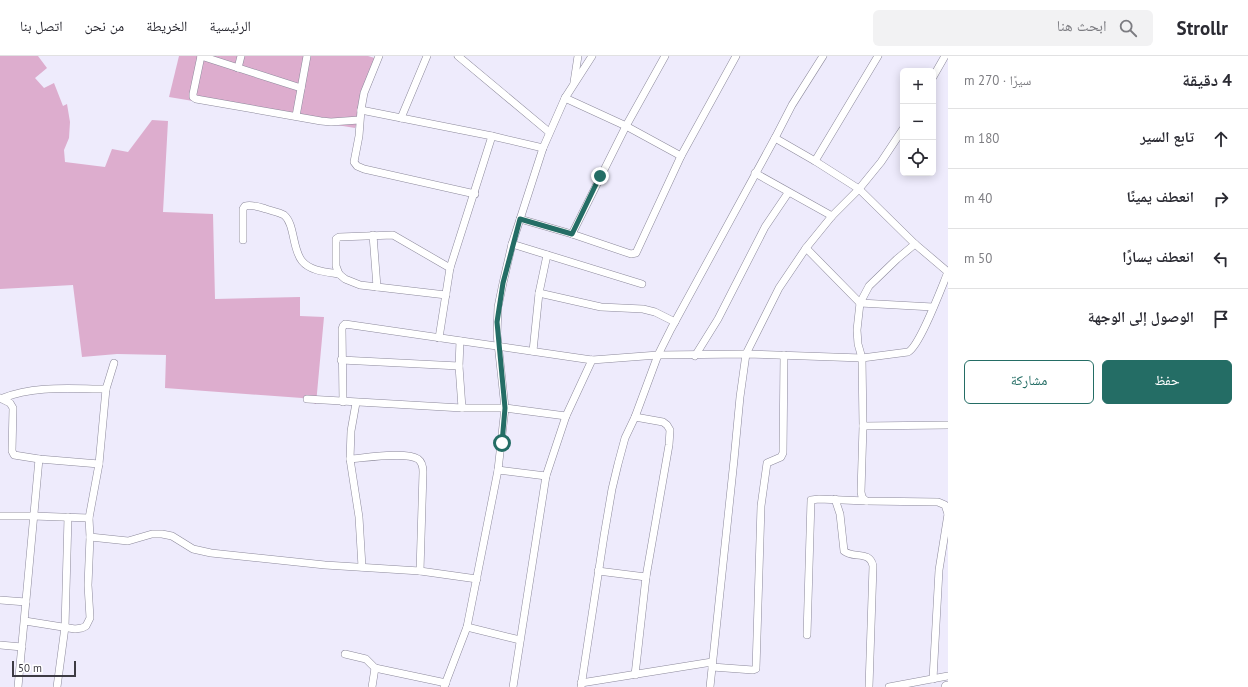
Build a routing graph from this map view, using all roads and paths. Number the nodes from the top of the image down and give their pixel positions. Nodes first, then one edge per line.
1 (201, 56) edge
2 (241, 56) edge
3 (307, 56) edge
4 (379, 56) edge
5 (426, 56) edge
6 (458, 56) edge
7 (578, 56) edge
8 (592, 56) edge
9 (665, 56) edge
10 (728, 56) edge
11 (823, 56) edge
12 (878, 56) edge
13 (945, 56) edge
14 (735, 58) edge
15 (238, 68) junction
16 (936, 72) edge
17 (574, 84) junction
18 (301, 88) junction
19 (565, 98) junction
20 (360, 110) junction
21 (296, 116) junction
22 (401, 118) junction
23 (359, 120) junction
24 (626, 126) junction
25 (549, 132) junction
26 (900, 134) edge
27 (492, 136) junction
28 (775, 138) junction
29 (543, 148) junction
30 (681, 156) junction
31 (815, 161) junction
32 (756, 173) junction
33 (859, 189) junction
34 (788, 193) junction
35 (475, 194) junction
36 (832, 216) junction
37 (520, 219) junction
38 (572, 234) junction
39 (374, 235) junction
40 (243, 240) dead end
41 (512, 244) junction
42 (915, 244) junction
43 (806, 248) junction
44 (547, 255) junction
45 (450, 268) junction
46 (948, 272) edge
47 (339, 274) junction
48 (642, 284) dead end
49 (377, 287) junction
50 (539, 293) junction
51 (446, 295) junction
52 (860, 303) junction
53 (933, 308) junction
54 (675, 322) junction
55 (439, 338) junction
56 (460, 340) junction
57 (498, 347) junction
58 (533, 351) junction
59 (746, 354) junction
60 (658, 355) junction
61 (784, 355) junction
62 (695, 356) junction
63 (862, 358) junction
64 (341, 360) junction
65 (592, 360) junction
66 (114, 363) dead end
67 (459, 366) junction
68 (106, 389) junction
69 (1, 398) edge
70 (307, 399) dead end
71 (343, 402) junction
72 (356, 403) junction
73 (462, 408) junction
74 (505, 408) junction
75 (566, 416) junction
76 (636, 417) junction
77 (948, 425) edge
78 (863, 426) junction
79 (39, 459) junction
80 (350, 460) junction
81 (99, 464) junction
82 (498, 470) junction
83 (546, 476) junction
84 (835, 499) junction
85 (866, 501) junction
86 (948, 514) edge
87 (0, 516) edge
88 (33, 516) junction
89 (68, 517) junction
90 (89, 518) junction
91 (90, 537) junction
92 (362, 567) junction
93 (420, 571) junction
94 (598, 571) junction
95 (646, 577) junction
96 (477, 579) junction
97 (0, 600) edge
98 (26, 602) junction
99 (25, 622) junction
100 (66, 628) junction
101 (467, 628) junction
102 (807, 635) dead end
103 (520, 640) junction
104 (0, 645) edge
105 (22, 647) junction
106 (345, 654) dead end
107 (712, 664) junction
108 (375, 668) junction
109 (635, 675) junction
110 (948, 676) edge
111 (933, 680) junction
112 (445, 685) edge
113 (581, 685) edge
114 (18, 687) edge
115 (57, 687) edge
116 (372, 687) edge
117 (513, 687) edge
118 (710, 687) edge
119 (869, 687) edge
120 (889, 687) edge

1 - 15 street
1 - 21 street
2 - 15 street
3 - 18 street
4 - 20 street
5 - 22 street
6 - 25 street
7 - 17 street
8 - 17 street
9 - 24 street
10 - 14 street
11 - 28 street
12 - 31 street
13 - 16 street
14 - 30 street
15 - 18 street
17 - 19 street
18 - 21 street
19 - 24 street
19 - 25 street
20 - 22 street
20 - 23 street
21 - 23 street
22 - 27 street
23 - 35 street
24 - 30 street
24 - 38 street
25 - 29 street
26 - 33 street
27 - 29 street
27 - 35 street
28 - 31 street
28 - 32 street
29 - 37 street
30 - 38 street
31 - 33 street
32 - 34 street
32 - 54 street
33 - 36 street
33 - 42 street
34 - 36 street
34 - 62 street
35 - 45 street
36 - 43 street
37 - 38 street
37 - 41 street
39 - 45 street
39 - 47 street
39 - 49 street
40 - 47 street
41 - 44 street
41 - 57 street
42 - 46 street
42 - 52 street
43 - 52 street
43 - 59 street
44 - 48 street
44 - 50 street
45 - 51 street
46 - 53 street
47 - 49 street
49 - 51 street
50 - 54 street
50 - 58 street
51 - 55 street
52 - 53 street
52 - 63 street
53 - 63 street
54 - 60 street
55 - 56 street
55 - 64 street
56 - 57 street
56 - 67 street
57 - 58 street
57 - 74 street
58 - 65 street
59 - 61 street
59 - 62 street
59 - 107 street
60 - 62 street
60 - 65 street
60 - 76 street
61 - 63 street
61 - 107 street
63 - 78 street
64 - 67 street
64 - 71 street
65 - 75 street
66 - 68 street
67 - 73 street
68 - 69 street
68 - 81 street
69 - 79 street
70 - 71 street
71 - 72 street
72 - 73 street
72 - 80 street
73 - 74 street
74 - 75 street
74 - 82 street
75 - 83 street
76 - 94 street
76 - 95 street
77 - 78 street
78 - 85 street
79 - 81 street
79 - 88 street
80 - 92 street
80 - 93 street
81 - 90 street
82 - 83 street
82 - 96 street
83 - 103 street
84 - 85 street
84 - 102 street
84 - 119 street
85 - 86 street
86 - 111 street
87 - 88 street
88 - 89 street
88 - 98 street
89 - 90 street
89 - 100 street
90 - 91 street
91 - 92 street
91 - 100 street
92 - 93 street
93 - 96 street
94 - 95 street
94 - 113 street
95 - 109 street
96 - 101 street
97 - 98 street
98 - 99 street
99 - 100 street
99 - 105 street
100 - 115 street
101 - 103 street
101 - 112 street
103 - 117 street
104 - 105 street
105 - 114 street
106 - 108 street
107 - 109 street
107 - 118 street
108 - 112 street
108 - 116 street
109 - 113 street
110 - 111 street
111 - 120 street

